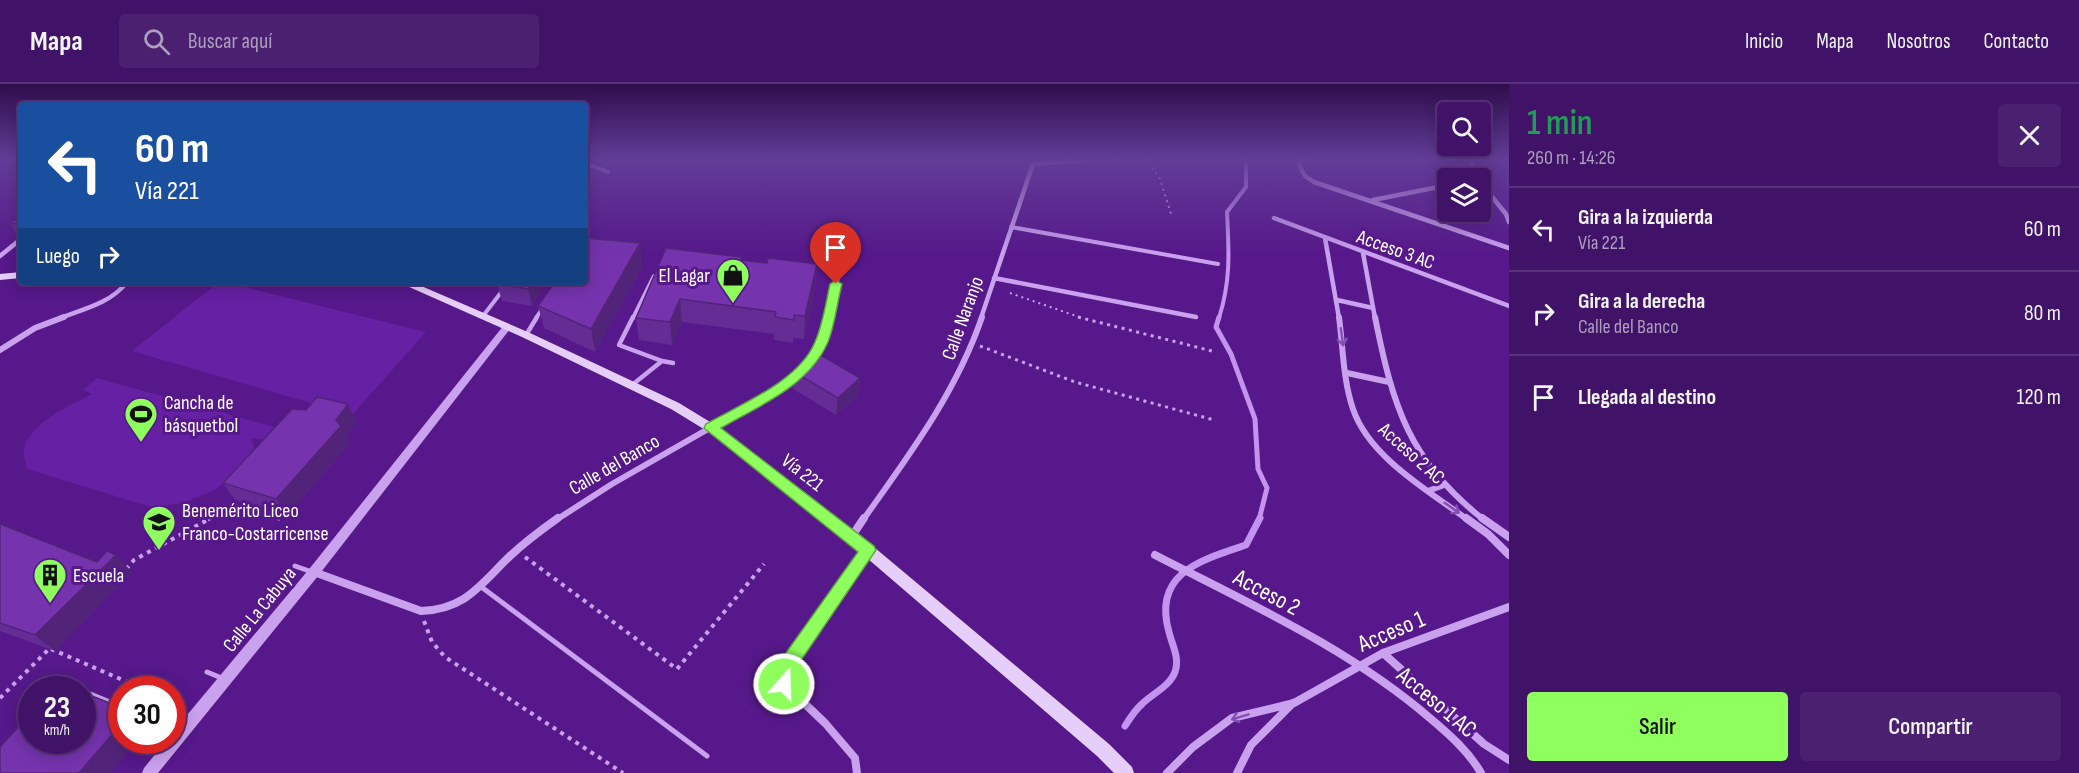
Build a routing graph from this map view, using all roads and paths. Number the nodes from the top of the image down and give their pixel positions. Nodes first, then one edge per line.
1 (1023, 190) edge
2 (1164, 190) edge
3 (1341, 190) edge
4 (1422, 190) edge
5 (1491, 195) edge
6 (1373, 200) junction
7 (1171, 214) dead end
8 (1274, 219) dead end
9 (1509, 222) edge
10 (1011, 227) junction
11 (849, 230) dead end
12 (1325, 238) junction
13 (18, 241) edge
14 (1509, 247) edge
15 (1363, 253) junction
16 (0, 256) edge
17 (1218, 264) dead end
18 (18, 275) edge
19 (654, 276) edge
20 (0, 277) edge
21 (994, 278) junction
22 (125, 285) edge
23 (410, 285) edge
24 (507, 285) edge
25 (991, 286) junction
26 (1337, 300) junction
27 (1509, 306) edge
28 (543, 308) edge
29 (1373, 308) junction
30 (483, 316) junction
31 (1196, 317) dead end
32 (507, 327) junction
33 (526, 335) junction
34 (973, 343) junction
35 (0, 350) edge
36 (1212, 351) dead end
37 (662, 361) junction
38 (673, 363) dead end
39 (1347, 373) junction
40 (1389, 382) junction
41 (632, 385) junction
42 (1214, 420) dead end
43 (711, 428) junction
44 (1444, 485) junction
45 (1428, 491) junction
46 (280, 519) dead end
47 (851, 536) junction
48 (1509, 537) edge
49 (516, 550) junction
50 (868, 550) junction
51 (1155, 555) dead end
52 (1509, 555) edge
53 (764, 564) dead end
54 (294, 566) dead end
55 (314, 572) junction
56 (119, 576) dead end
57 (480, 586) junction
58 (1509, 607) edge
59 (421, 611) junction
60 (58, 640) dead end
61 (50, 648) junction
62 (1383, 653) junction
63 (1361, 665) junction
64 (207, 672) dead end
65 (114, 676) edge
66 (227, 680) junction
67 (0, 698) edge
68 (1294, 703) junction
69 (186, 722) edge
70 (162, 754) edge
71 (707, 756) dead end
72 (1509, 760) edge
73 (149, 773) edge
74 (623, 773) edge
75 (857, 773) edge
76 (1126, 773) edge
77 (1167, 773) edge
78 (1237, 773) edge
79 (1481, 773) edge

1 - 10 street, Calle Naranjo
2 - 7 path
3 - 6 street
4 - 6 street
5 - 9 street
6 - 14 street
8 - 12 street, Acceso 3 AC
10 - 17 lane
10 - 21 street, Calle Naranjo
11 - 43 street, Calle del Banco
12 - 15 street, Acceso 3 AC
12 - 26 street, Acceso 2 AC
13 - 16 street
15 - 27 street, Acceso 3 AC
15 - 29 street, Acceso 2 AC
18 - 20 main road
19 - 37 lane
21 - 25 street, Calle Naranjo
21 - 31 street
22 - 35 street
23 - 30 main road, Vía 221
24 - 30 lane
25 - 34 street, Calle Naranjo
25 - 36 path
26 - 29 street
26 -> 39 street, Acceso 2 AC
28 - 33 lane
29 - 40 street, Acceso 2 AC
30 - 32 main road, Vía 221
32 - 33 main road, Vía 221
32 - 55 street, Calle La Cabuya
33 - 41 main road, Vía 221
34 - 42 path
34 - 47 street, Calle Naranjo
37 - 38 lane
37 - 41 lane
39 - 40 street
39 - 45 street, Acceso 2 AC
40 - 44 street, Acceso 2 AC
41 - 43 main road, Vía 221
43 - 47 main road, Vía 221
43 - 49 street, Calle del Banco
44 - 45 street
44 - 48 street, Acceso 2 AC
45 -> 52 street, Acceso 2 AC
46 - 56 path
47 - 50 main road, Vía 221
49 - 53 path
49 - 57 street, Calle del Banco
50 - 75 street
50 - 76 main road, Vía 221
51 - 63 street, Acceso 2
54 - 55 lane
55 - 59 street, Calle del Banco
55 - 66 street, Calle La Cabuya
57 - 59 street, Calle del Banco
57 - 71 lane
58 - 62 street, Acceso 1
59 - 74 path
60 - 61 path
61 - 65 path
61 - 67 path
62 - 63 street, Acceso 1
62 - 72 street, Acceso 1 AC
63 - 68 street, Acceso 1
63 - 79 street, Acceso 1 AC
64 - 66 lane
66 - 69 street, Calle La Cabuya
68 -> 77 street, Acceso 1
68 - 78 street, Acceso 1
70 - 73 street, Calle La Cabuya

